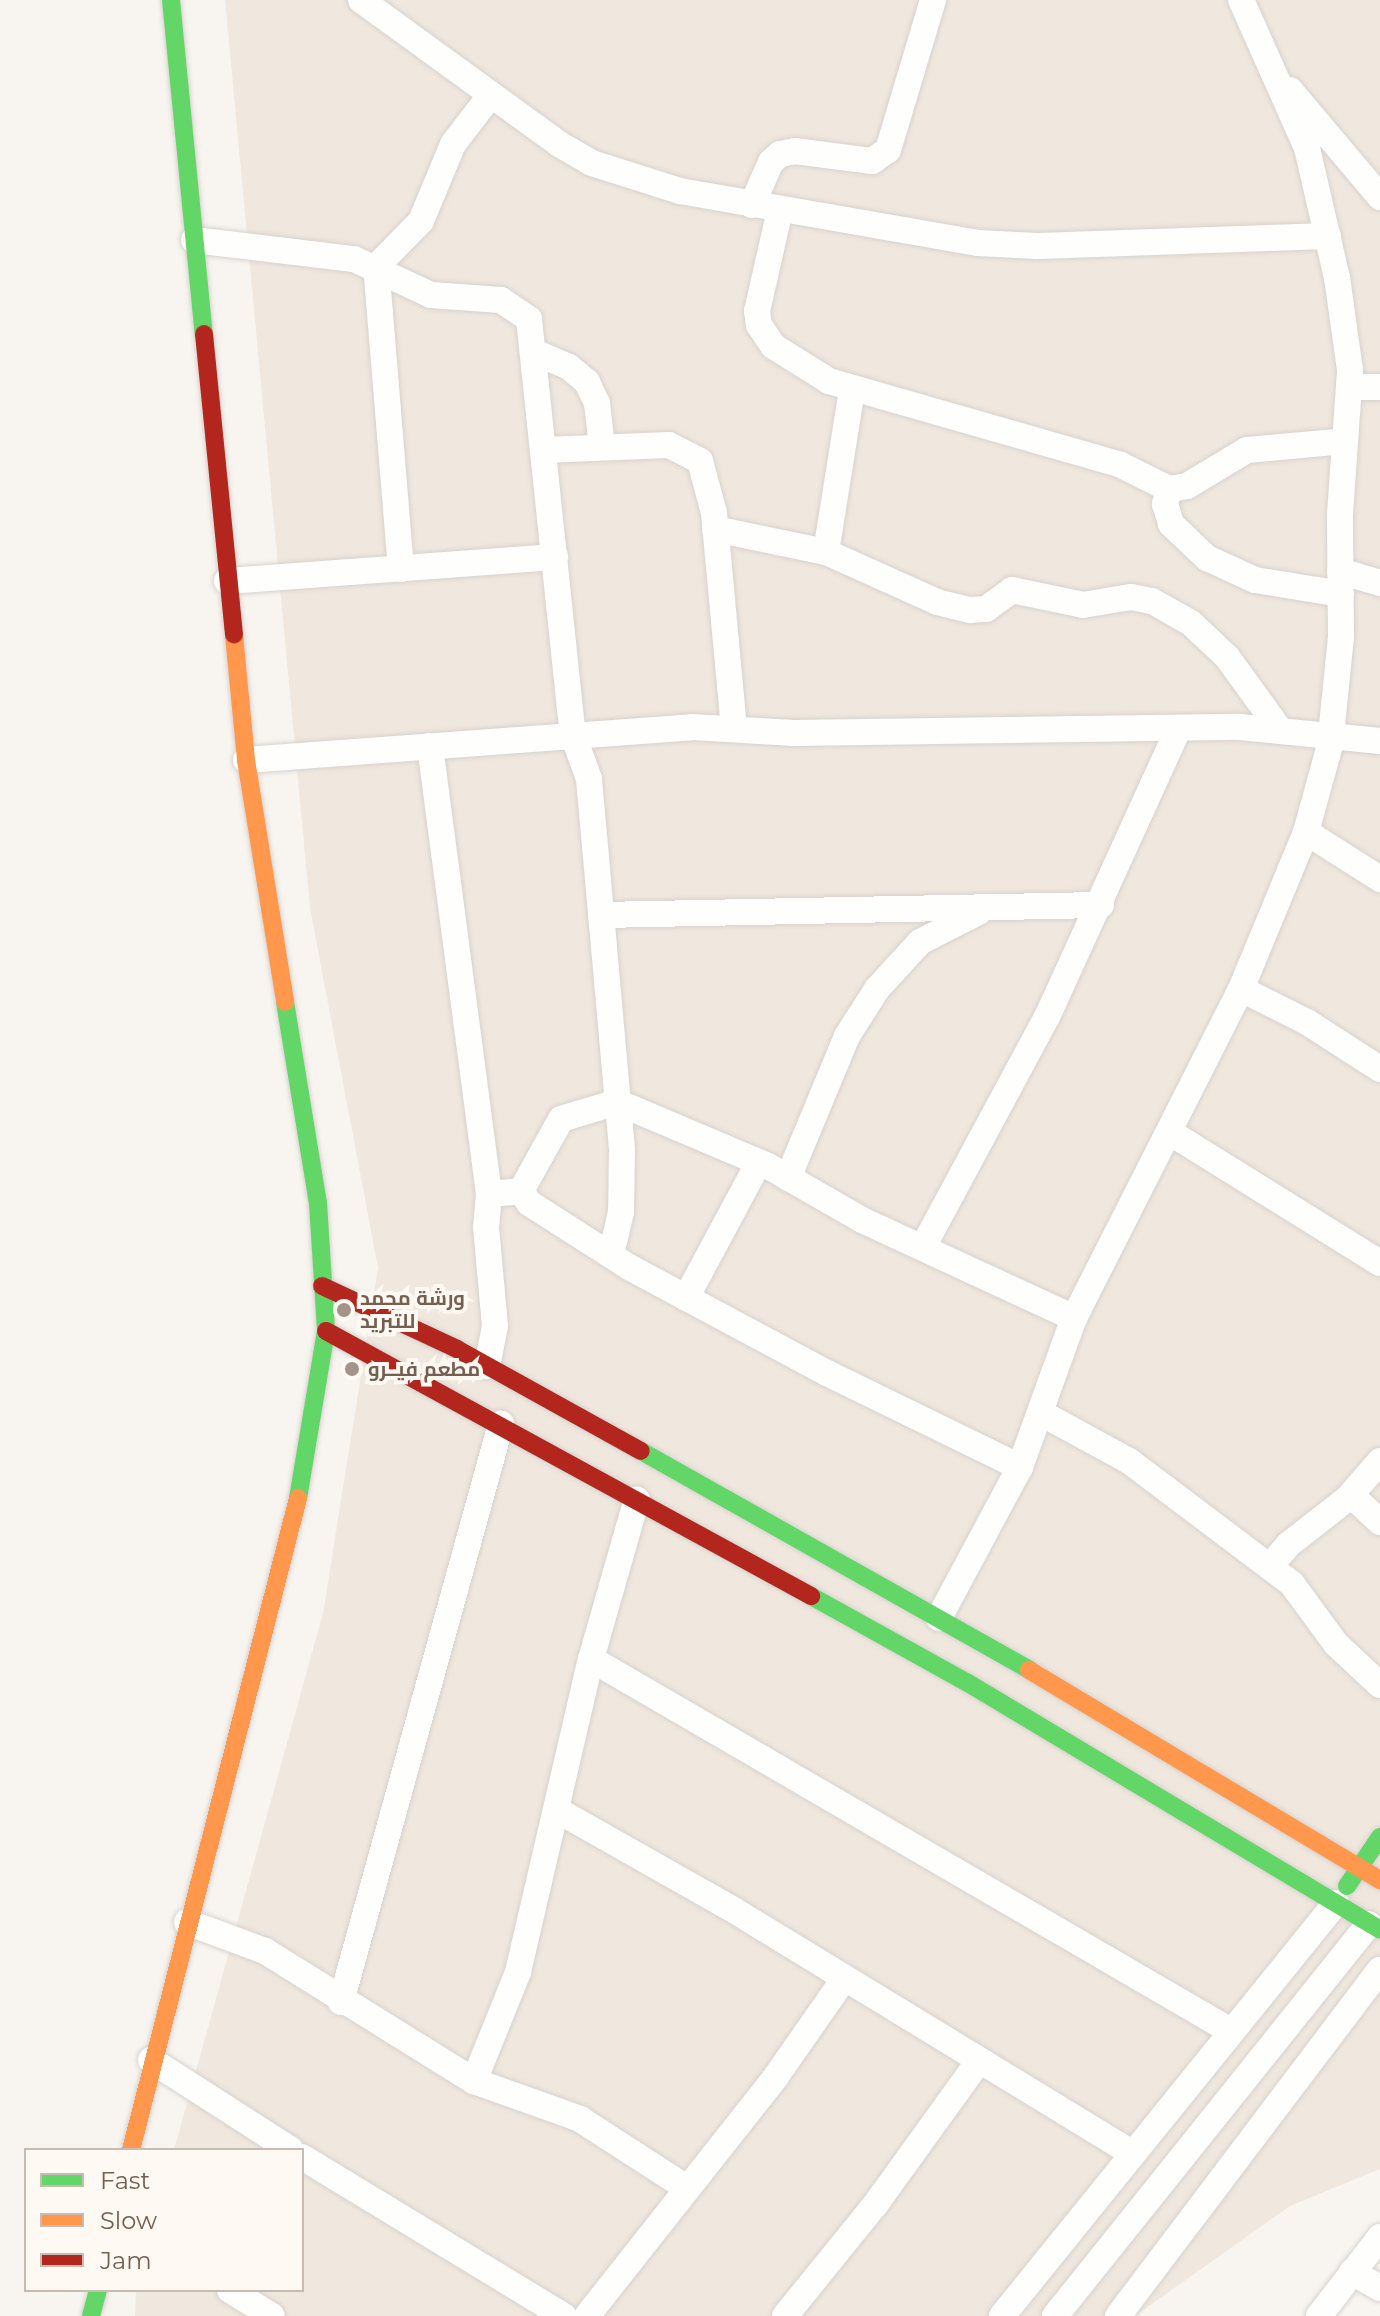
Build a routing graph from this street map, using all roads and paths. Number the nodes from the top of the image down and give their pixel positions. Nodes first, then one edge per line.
1 (171, 0) edge
2 (361, 0) edge
3 (933, 0) edge
4 (1241, 0) edge
5 (1276, 75) junction
6 (490, 96) junction
7 (1380, 197) edge
8 (752, 205) junction
9 (780, 210) junction
10 (1328, 236) junction
11 (194, 240) junction
12 (376, 267) junction
13 (534, 352) junction
14 (1349, 387) junction
15 (1380, 387) edge
16 (852, 389) junction
17 (1345, 441) junction
18 (602, 447) junction
19 (544, 450) junction
20 (1169, 489) junction
21 (715, 529) junction
22 (826, 552) junction
23 (555, 557) junction
24 (401, 569) junction
25 (227, 581) junction
26 (1340, 582) junction
27 (1380, 583) edge
28 (734, 728) junction
29 (1178, 730) junction
30 (1280, 730) junction
31 (573, 735) junction
32 (1331, 735) junction
33 (1380, 741) edge
34 (430, 746) junction
35 (246, 760) junction
36 (1306, 832) junction
37 (1380, 879) edge
38 (1101, 905) junction
39 (986, 907) junction
40 (601, 915) junction
41 (1241, 989) junction
42 (1380, 1069) edge
43 (617, 1102) junction
44 (1171, 1133) junction
45 (759, 1162) junction
46 (788, 1178) junction
47 (521, 1191) junction
48 (489, 1194) junction
49 (923, 1247) junction
50 (611, 1255) junction
51 (1380, 1263) edge
52 (322, 1286) junction
53 (686, 1298) junction
54 (1074, 1318) junction
55 (326, 1331) junction
56 (487, 1366) junction
57 (1041, 1413) junction
58 (501, 1424) junction
59 (1380, 1461) edge
60 (1020, 1467) junction
61 (1351, 1495) junction
62 (637, 1499) junction
63 (1380, 1522) edge
64 (1270, 1566) junction
65 (939, 1618) junction
66 (591, 1659) junction
67 (1380, 1685) edge
68 (557, 1810) junction
69 (1380, 1837) edge
70 (1359, 1868) junction
71 (1380, 1880) edge
72 (1336, 1903) junction
73 (1376, 1920) edge
74 (187, 1922) junction
75 (1380, 1970) edge
76 (844, 1979) junction
77 (341, 2002) junction
78 (1231, 2031) junction
79 (151, 2060) junction
80 (979, 2061) junction
81 (474, 2081) junction
82 (131, 2148) edge
83 (288, 2148) edge
84 (1132, 2153) junction
85 (304, 2158) edge
86 (685, 2187) junction
87 (1380, 2237) edge
88 (1352, 2272) junction
89 (1380, 2288) edge
90 (97, 2292) edge
91 (233, 2292) edge
92 (91, 2316) edge
93 (272, 2316) edge
94 (563, 2316) edge
95 (587, 2316) edge
96 (785, 2316) edge
97 (1002, 2316) edge
98 (1055, 2316) edge
99 (1118, 2316) edge
100 (1319, 2316) edge

1 - 11 street
2 - 6 street
3 - 8 street
4 - 5 street
5 - 7 street
5 - 10 street
6 - 8 street
6 - 12 street
8 - 9 street
9 - 10 street
9 - 16 street
10 - 14 street
11 - 12 street
11 - 25 street
12 - 13 street
12 - 24 street
13 - 18 street
13 - 19 street
14 - 15 street
14 - 17 street
16 - 20 street
16 - 22 street
17 - 20 street
17 - 26 street
18 - 19 street
18 - 21 street
19 - 23 street
20 - 26 street
21 - 22 street
21 - 28 street
22 - 30 street
23 - 24 street
23 - 31 street
24 - 25 street
25 - 35 street
26 - 27 street
26 - 32 street
28 - 29 street
28 - 31 street
29 - 30 street
29 - 38 street
30 - 32 street
31 - 34 street
31 - 40 street
32 - 33 street
32 - 36 street
34 - 35 street
34 - 48 street
35 - 52 street
36 - 37 street
36 - 41 street
38 - 39 street
38 - 49 street
39 - 40 street
39 - 46 street
40 - 43 street
41 - 42 street
41 - 44 street
43 - 45 street
43 - 47 street
43 - 50 street
44 - 51 street
44 - 54 street
45 - 46 street
45 - 53 street
46 - 49 street
47 - 48 street
47 - 50 street
48 - 56 street
49 - 54 street
50 - 53 street
52 - 55 street
52 - 56 street
53 - 60 street
54 - 57 street
55 - 58 street
55 - 74 street
56 - 65 street
57 - 60 street
57 - 64 street
58 - 62 street
58 - 77 street
59 - 61 street
60 - 65 street
61 - 63 street
61 - 64 street
62 - 66 street
62 - 72 street
64 - 67 street
65 - 70 street
66 - 68 street
66 - 78 street
68 - 76 street
68 - 81 street
69 - 70 street
70 - 71 street
70 - 72 street
72 - 73 street
72 - 78 street
73 - 98 street
74 - 77 street
74 - 79 street
75 - 99 street
76 - 80 street
76 - 86 street
77 - 81 street
78 - 84 street
79 - 82 street
79 - 83 street
80 - 84 street
80 - 96 street
81 - 86 street
84 - 97 street
85 - 94 street
86 - 95 street
87 - 88 street
88 - 89 street
88 - 100 street
90 - 92 street
91 - 93 street

